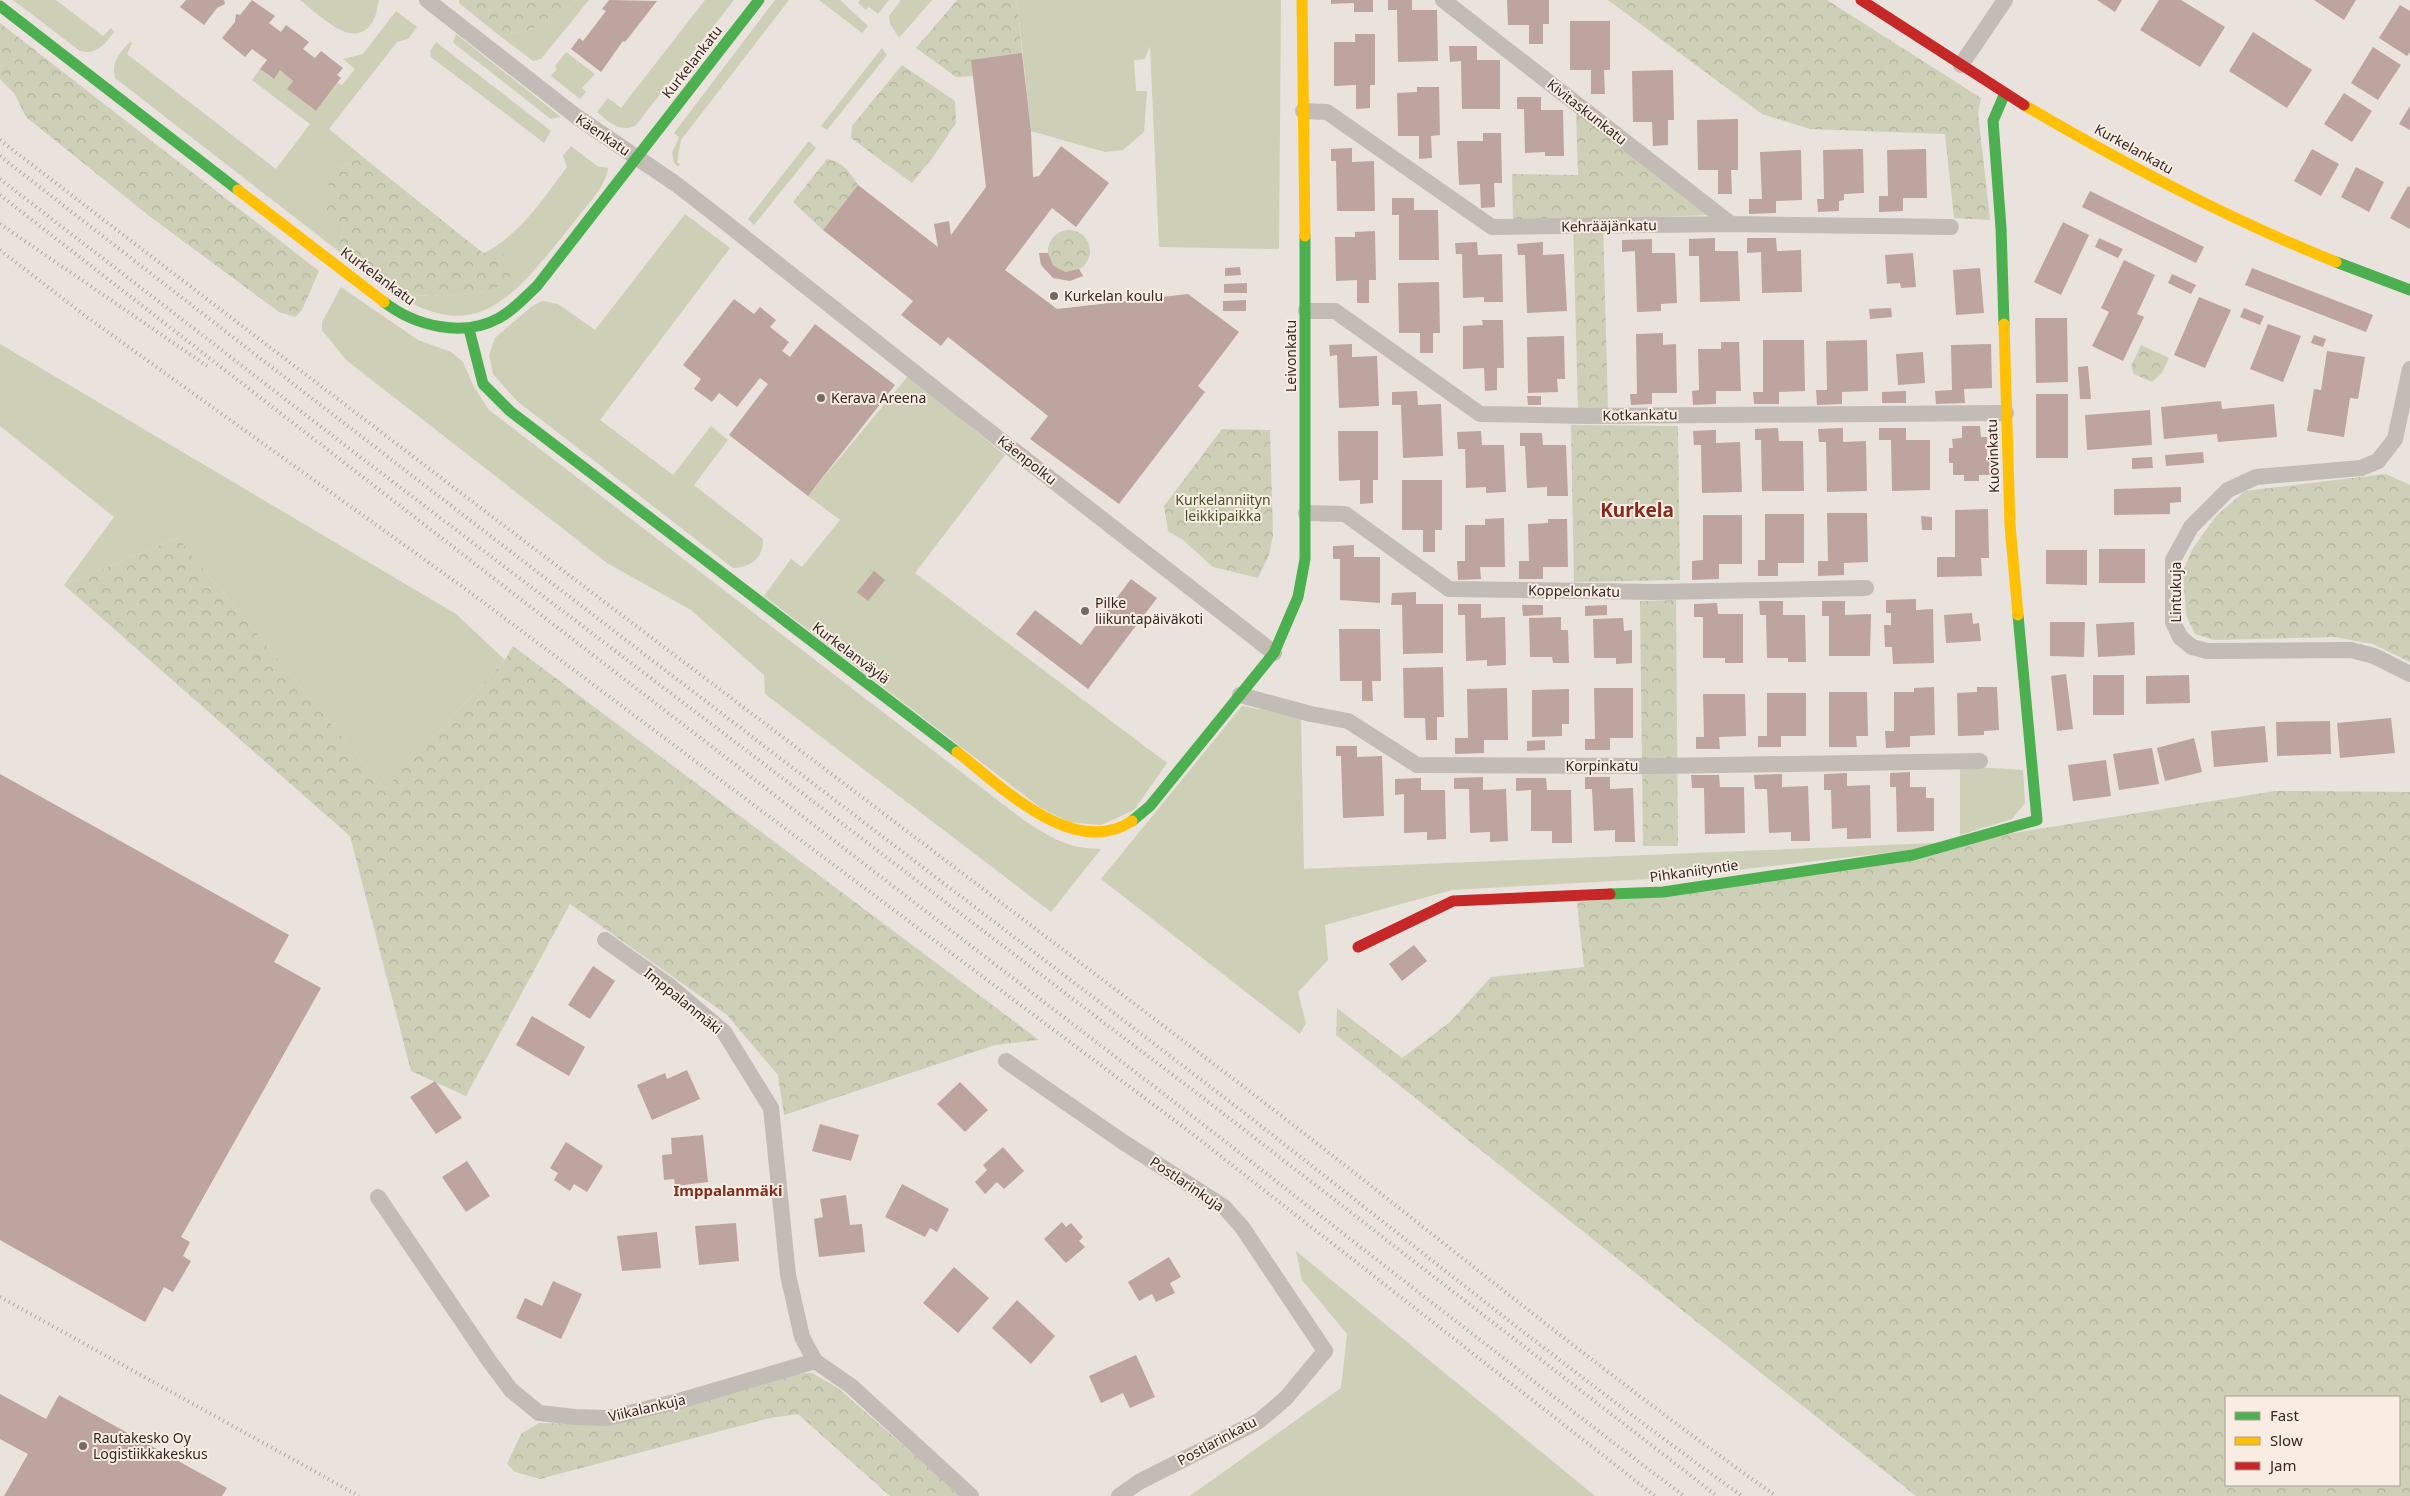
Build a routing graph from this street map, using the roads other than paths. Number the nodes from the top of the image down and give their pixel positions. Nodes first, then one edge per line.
1 (427, 0) edge
2 (759, 0) edge
3 (1302, 0) edge
4 (1443, 0) edge
5 (1861, 0) edge
6 (2005, 0) edge
7 (0, 6) edge
8 (1962, 65) junction
9 (2005, 93) junction
10 (1303, 111) junction
11 (637, 158) junction
12 (1731, 224) junction
13 (1951, 227) dead end
14 (781, 266) joint
15 (2410, 290) edge
16 (1306, 310) junction
17 (468, 329) junction
18 (2410, 369) edge
19 (2006, 413) junction
20 (1306, 513) junction
21 (1866, 588) dead end
22 (1274, 653) junction
23 (2410, 674) edge
24 (1240, 695) junction
25 (1980, 760) dead end
26 (2037, 820) joint
27 (604, 940) dead end
28 (1358, 947) dead end
29 (1006, 1061) dead end
30 (378, 1197) dead end
31 (1325, 1351) joint
32 (815, 1361) junction
33 (971, 1496) edge
34 (1119, 1496) edge

1 - 11 street, Käenkatu
2 - 11 street, Kurkelankatu
3 - 10 street, Leivonkatu
4 - 12 street, Kivitaskunkatu
5 - 8 street, Kurkelankatu
6 - 8 street
7 - 17 street, Kurkelankatu
8 - 9 street, Kurkelankatu
9 - 15 street, Kurkelankatu
9 - 19 street, Kuovinkatu
10 - 12 street, Kehrääjänkatu
10 - 16 street, Leivonkatu
11 - 14 street, Käenkatu
11 - 17 street, Kurkelankatu
12 - 13 street, Kehrääjänkatu
14 - 22 street, Käenpolku
16 - 19 street, Kotkankatu
16 - 20 street, Leivonkatu
17 - 24 street, Kurkelanväylä
18 - 23 street, Lintukuja
19 - 26 street, Kuovinkatu
20 - 21 street, Koppelonkatu
20 - 22 street, Leivonkatu
22 - 24 street, Leivonkatu
24 - 25 street, Korpinkatu
26 - 28 street, Pihkaniityntie
27 - 32 street, Imppalanmäki
29 - 31 street, Postlarinkuja
30 - 32 street, Viikalankuja
31 - 34 street, Postlarinkatu
32 - 33 street

